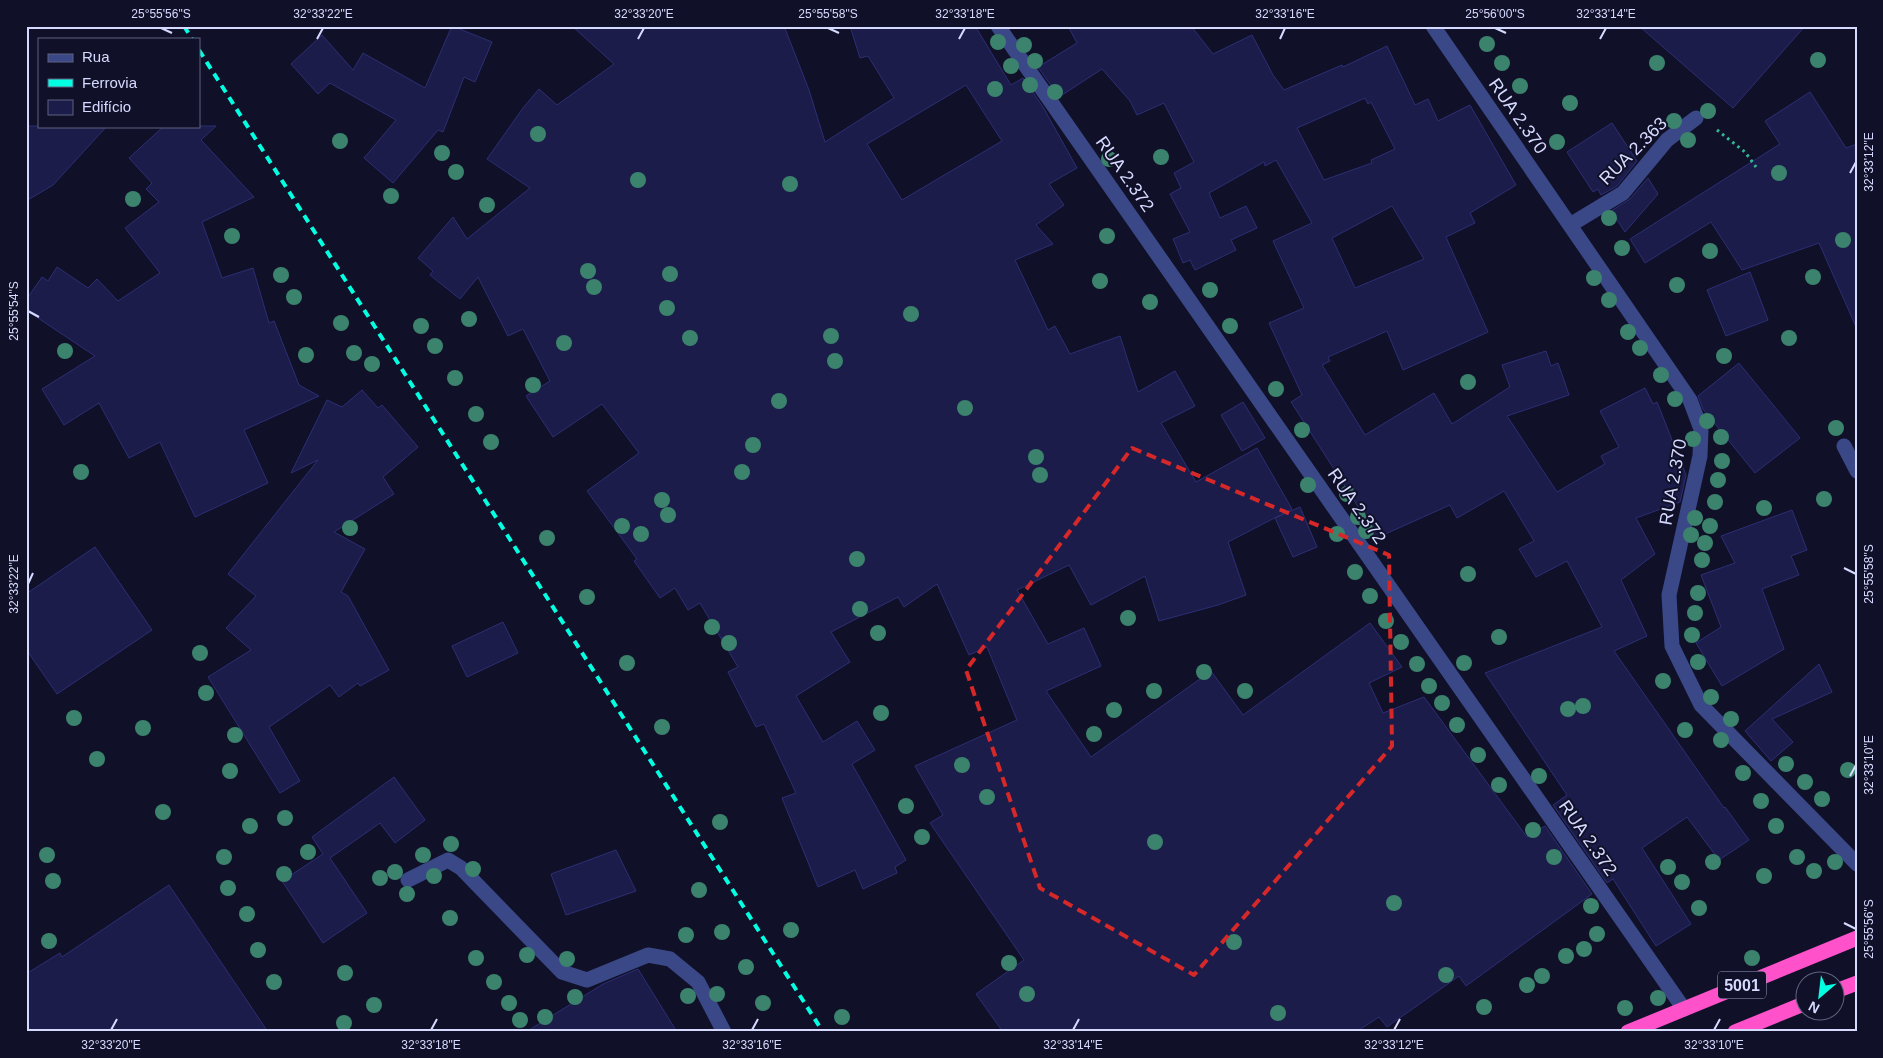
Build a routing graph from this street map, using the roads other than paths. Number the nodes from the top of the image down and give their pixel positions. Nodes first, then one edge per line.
1 (998, 26) edge
2 (1434, 26) edge
3 (1696, 118) road end
4 (1570, 225) junction
5 (1844, 446) dead end
6 (1857, 471) edge
7 (1857, 864) edge
8 (408, 880) dead end
9 (1857, 938) edge
10 (1796, 1008) edge
11 (1684, 1009) junction
12 (724, 1032) edge
13 (1628, 1032) edge
14 (1735, 1032) edge

1 - 11 street, RUA 2.372
2 - 4 street, RUA 2.370
3 - 4 street, RUA 2.363
4 - 7 street, RUA 2.370
5 - 6 street
8 - 12 street
9 - 11 highway, 5001
10 - 14 highway
11 - 13 highway, 5001

